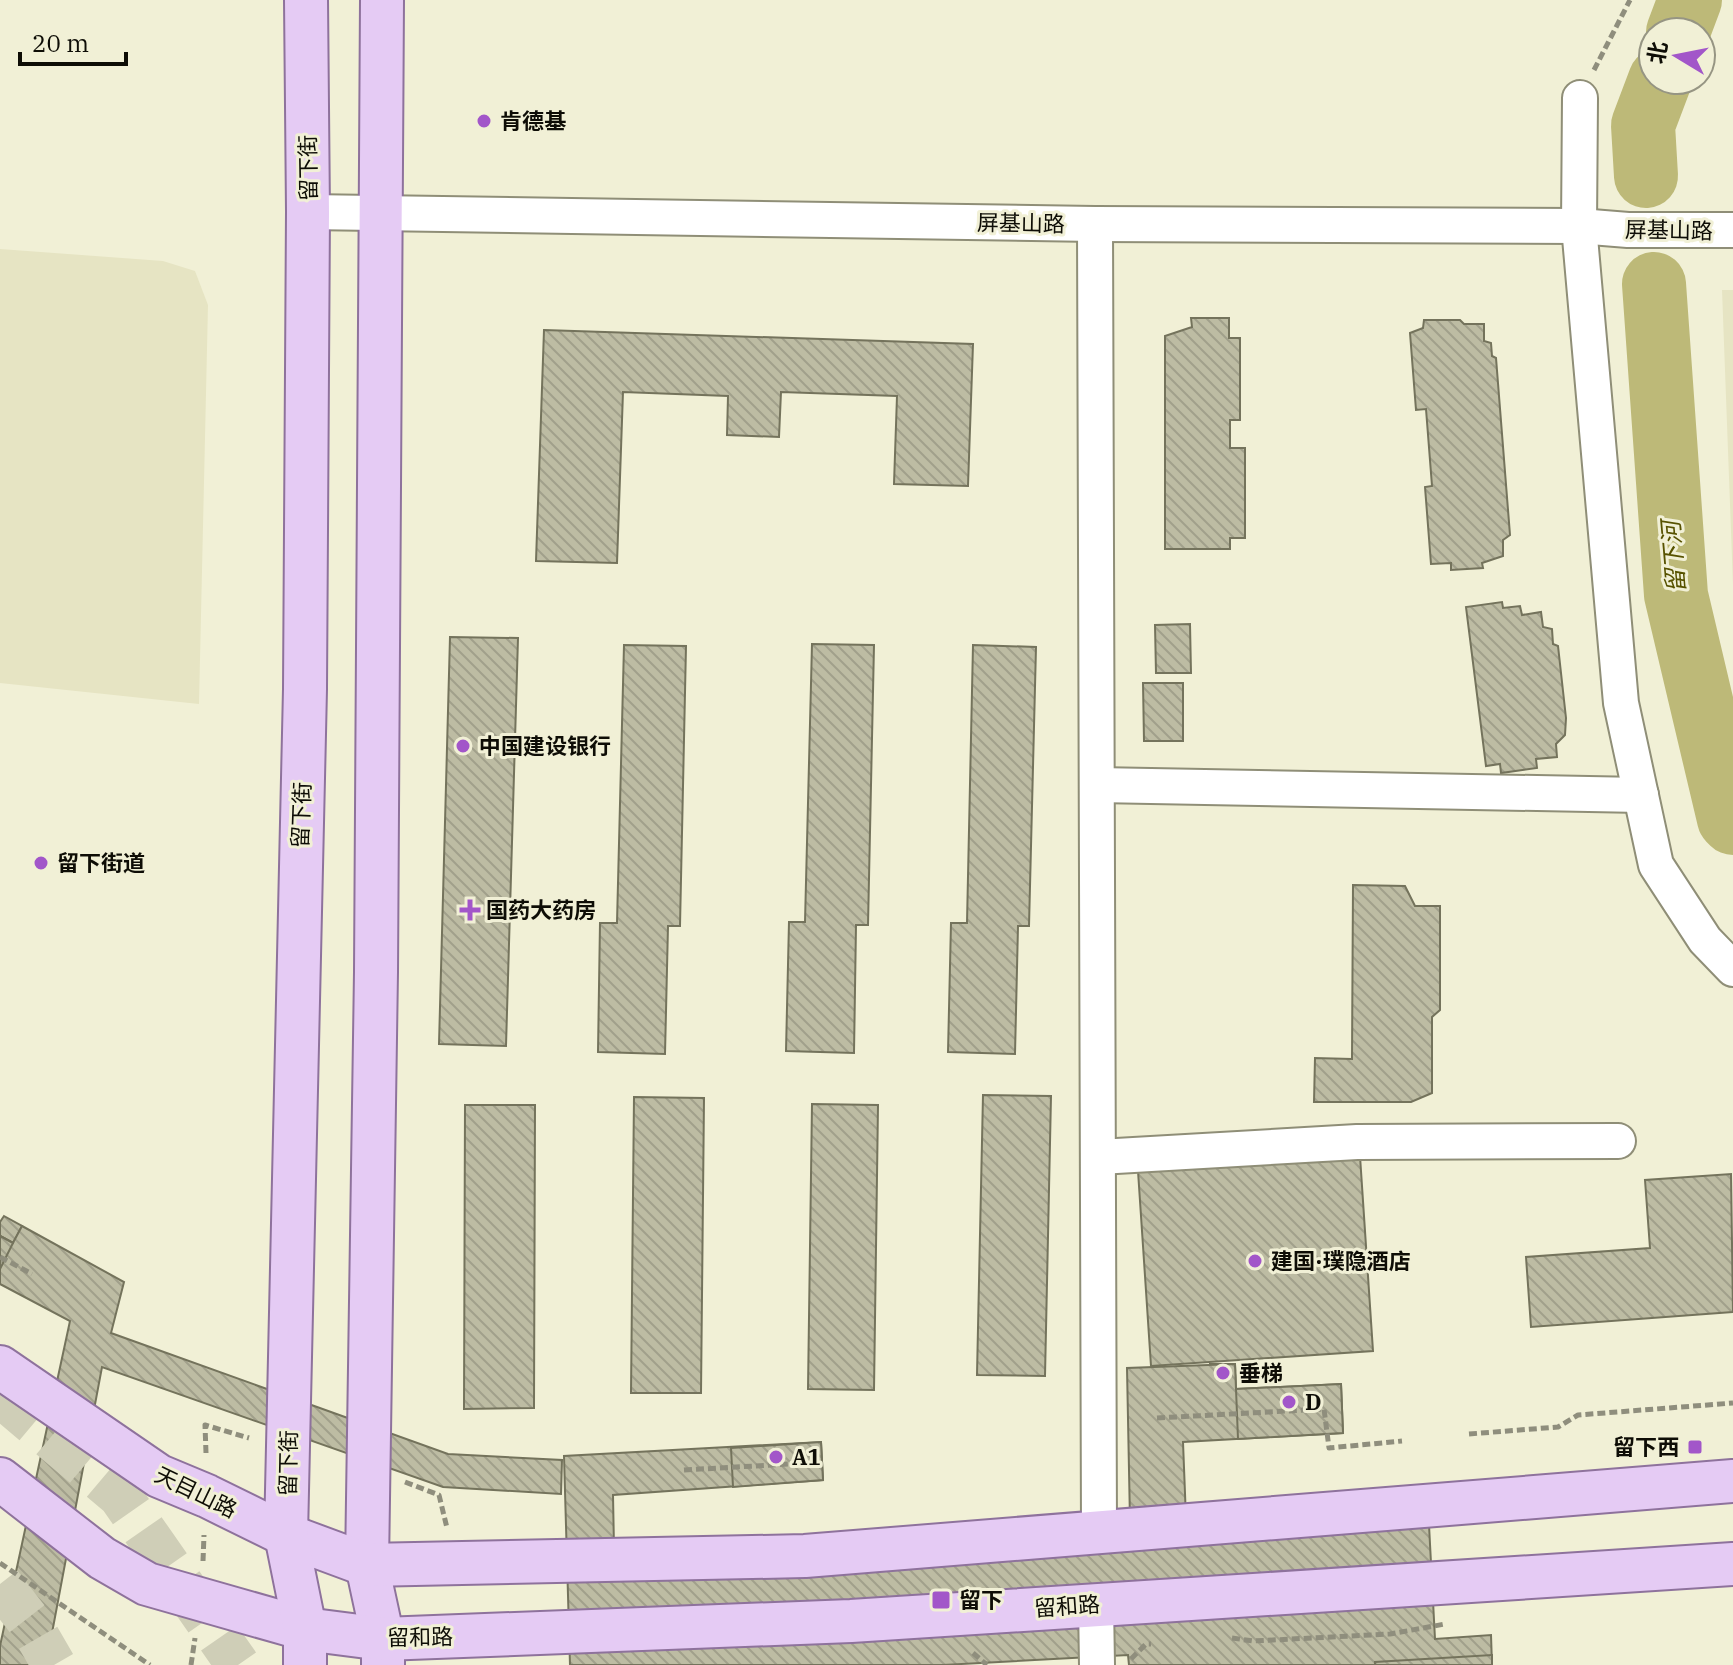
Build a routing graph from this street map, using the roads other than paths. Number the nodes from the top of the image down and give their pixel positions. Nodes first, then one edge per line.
1 (306, 0) edge
2 (382, 0) edge
3 (1580, 98) road end
4 (308, 212) junction
5 (379, 213) junction
6 (1095, 224) junction
7 (1579, 226) junction
8 (1733, 230) edge
9 (1097, 785) junction
10 (1641, 795) junction
11 (1733, 969) edge
12 (1618, 1141) dead end
13 (1099, 1157) junction
14 (0, 1367) edge
15 (0, 1479) edge
16 (1733, 1481) edge
17 (1099, 1532) junction
18 (286, 1535) junction
19 (1733, 1564) edge
20 (367, 1565) junction
21 (1096, 1604) junction
22 (305, 1647) edge
23 (388, 1656) edge
24 (1097, 1665) edge

1 - 4 main road, 留下街
2 - 5 main road
3 - 7 street
4 - 5 street, 屏基山路
4 - 18 main road, 留下街
5 - 6 street, 屏基山路
5 - 20 main road
6 - 7 street, 屏基山路
6 - 9 street
7 - 8 street, 屏基山路
7 - 10 street
9 - 10 street
9 - 13 street
10 - 11 street
12 - 13 street
13 - 17 street
14 - 18 main road, 天目山路
15 - 22 main road
16 - 17 main road
17 - 20 main road
18 - 20 main road, 天目山路
18 - 22 main road, 留下街
19 - 21 main road, 留和路
20 - 23 main road
21 - 23 main road, 留和路
21 - 24 street
22 - 23 main road, 留和路

